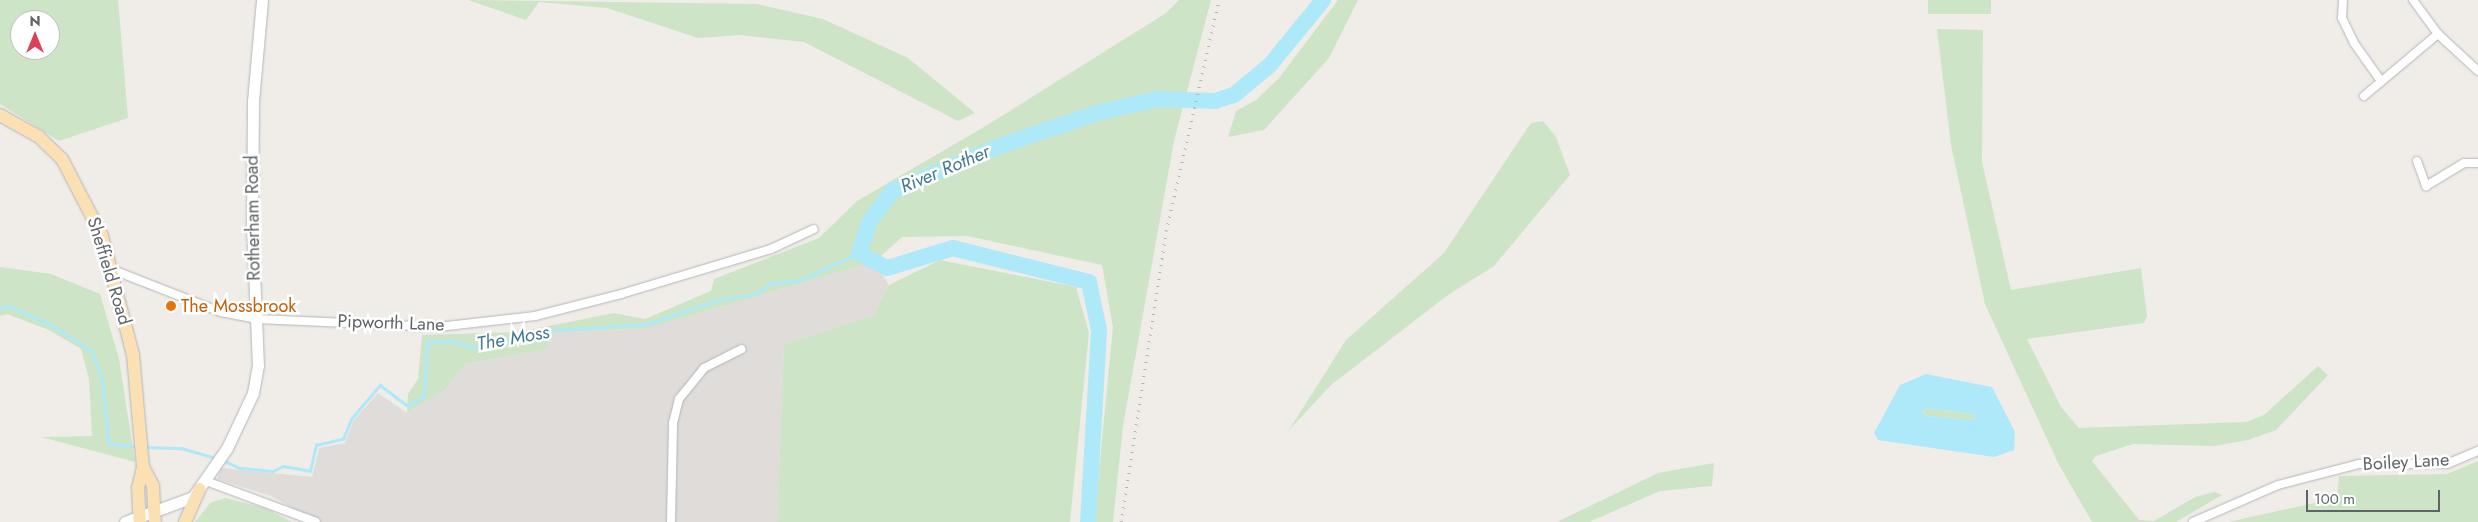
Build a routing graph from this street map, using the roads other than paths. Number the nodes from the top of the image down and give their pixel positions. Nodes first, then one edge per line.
1 (262, 0) edge
2 (2343, 0) edge
3 (2413, 0) edge
4 (2438, 34) junction
5 (2478, 71) edge
6 (2382, 80) junction
7 (2364, 96) dead end
8 (0, 115) edge
9 (2417, 161) dead end
10 (2478, 163) edge
11 (814, 228) dead end
12 (113, 270) junction
13 (257, 319) junction
14 (742, 349) dead end
15 (2478, 451) edge
16 (204, 485) junction
17 (147, 519) edge
18 (126, 522) edge
19 (185, 522) edge
20 (316, 522) edge
21 (671, 522) edge
22 (2193, 522) edge

1 - 13 main road, Rotherham Road
2 - 6 street
3 - 4 street
4 - 5 street
4 - 6 street
6 - 7 street
8 - 12 main road, Sheffield Road
9 - 10 street
11 - 13 street, Pipworth Lane
12 - 13 street, Pipworth Lane
12 - 17 main road, Sheffield Road
13 - 16 main road, Rotherham Road
14 - 21 street
15 - 22 street, Boiley Lane
16 - 17 main road, Rotherham Road
16 - 19 main road
16 - 20 street
17 - 18 main road, Rotherham Road

